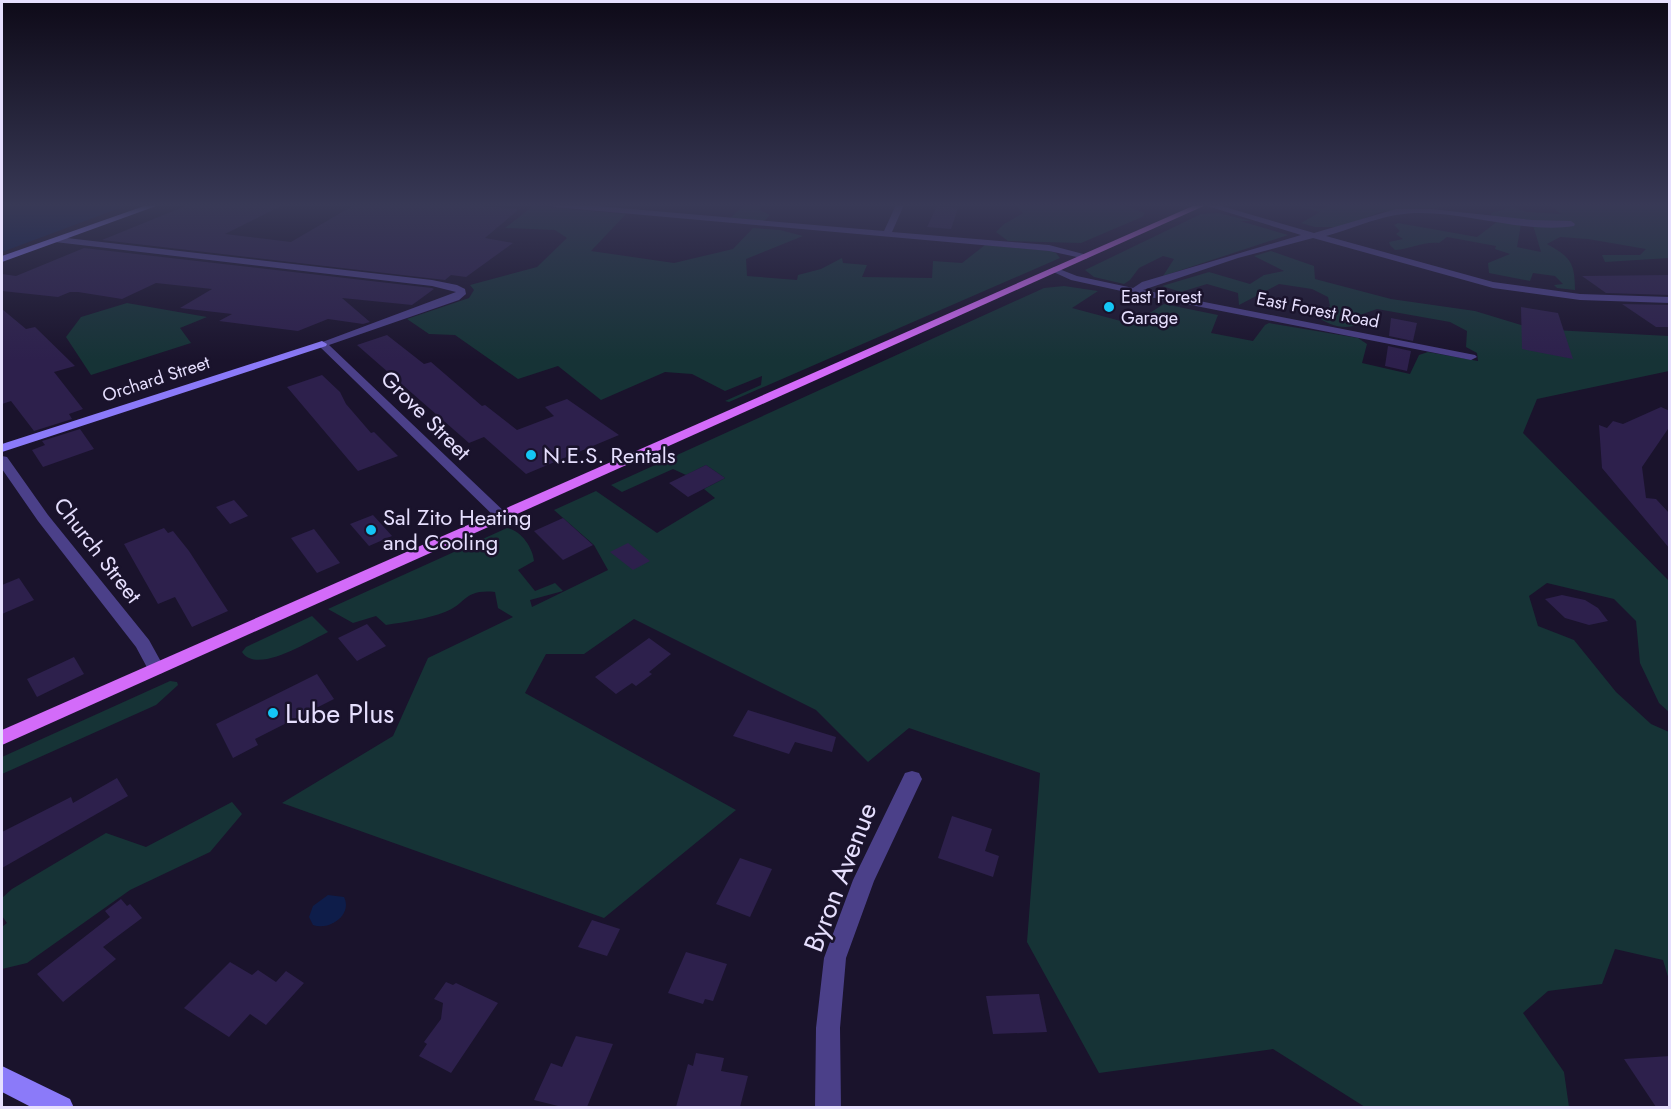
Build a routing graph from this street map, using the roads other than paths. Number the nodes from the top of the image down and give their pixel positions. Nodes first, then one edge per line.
1 (204, 257) edge
2 (1084, 257) edge
3 (1233, 257) edge
4 (1386, 257) edge
5 (1054, 270) junction
6 (1135, 291) junction
7 (1670, 300) edge
8 (322, 344) junction
9 (1471, 357) dead end
10 (2, 448) edge
11 (2, 460) edge
12 (502, 516) junction
13 (156, 669) junction
14 (2, 738) edge
15 (912, 778) dead end
16 (2, 1079) edge
17 (61, 1107) edge
18 (828, 1107) edge

1 - 8 street
2 - 5 main road
3 - 6 street
4 - 7 street
5 - 6 street, East Forest Road
5 - 12 main road
6 - 9 street, East Forest Road
8 - 10 street, Orchard Street
8 - 12 street, Grove Street
11 - 13 street, Church Street
12 - 13 main road
13 - 14 main road
15 - 18 street, Byron Avenue
16 - 17 street

